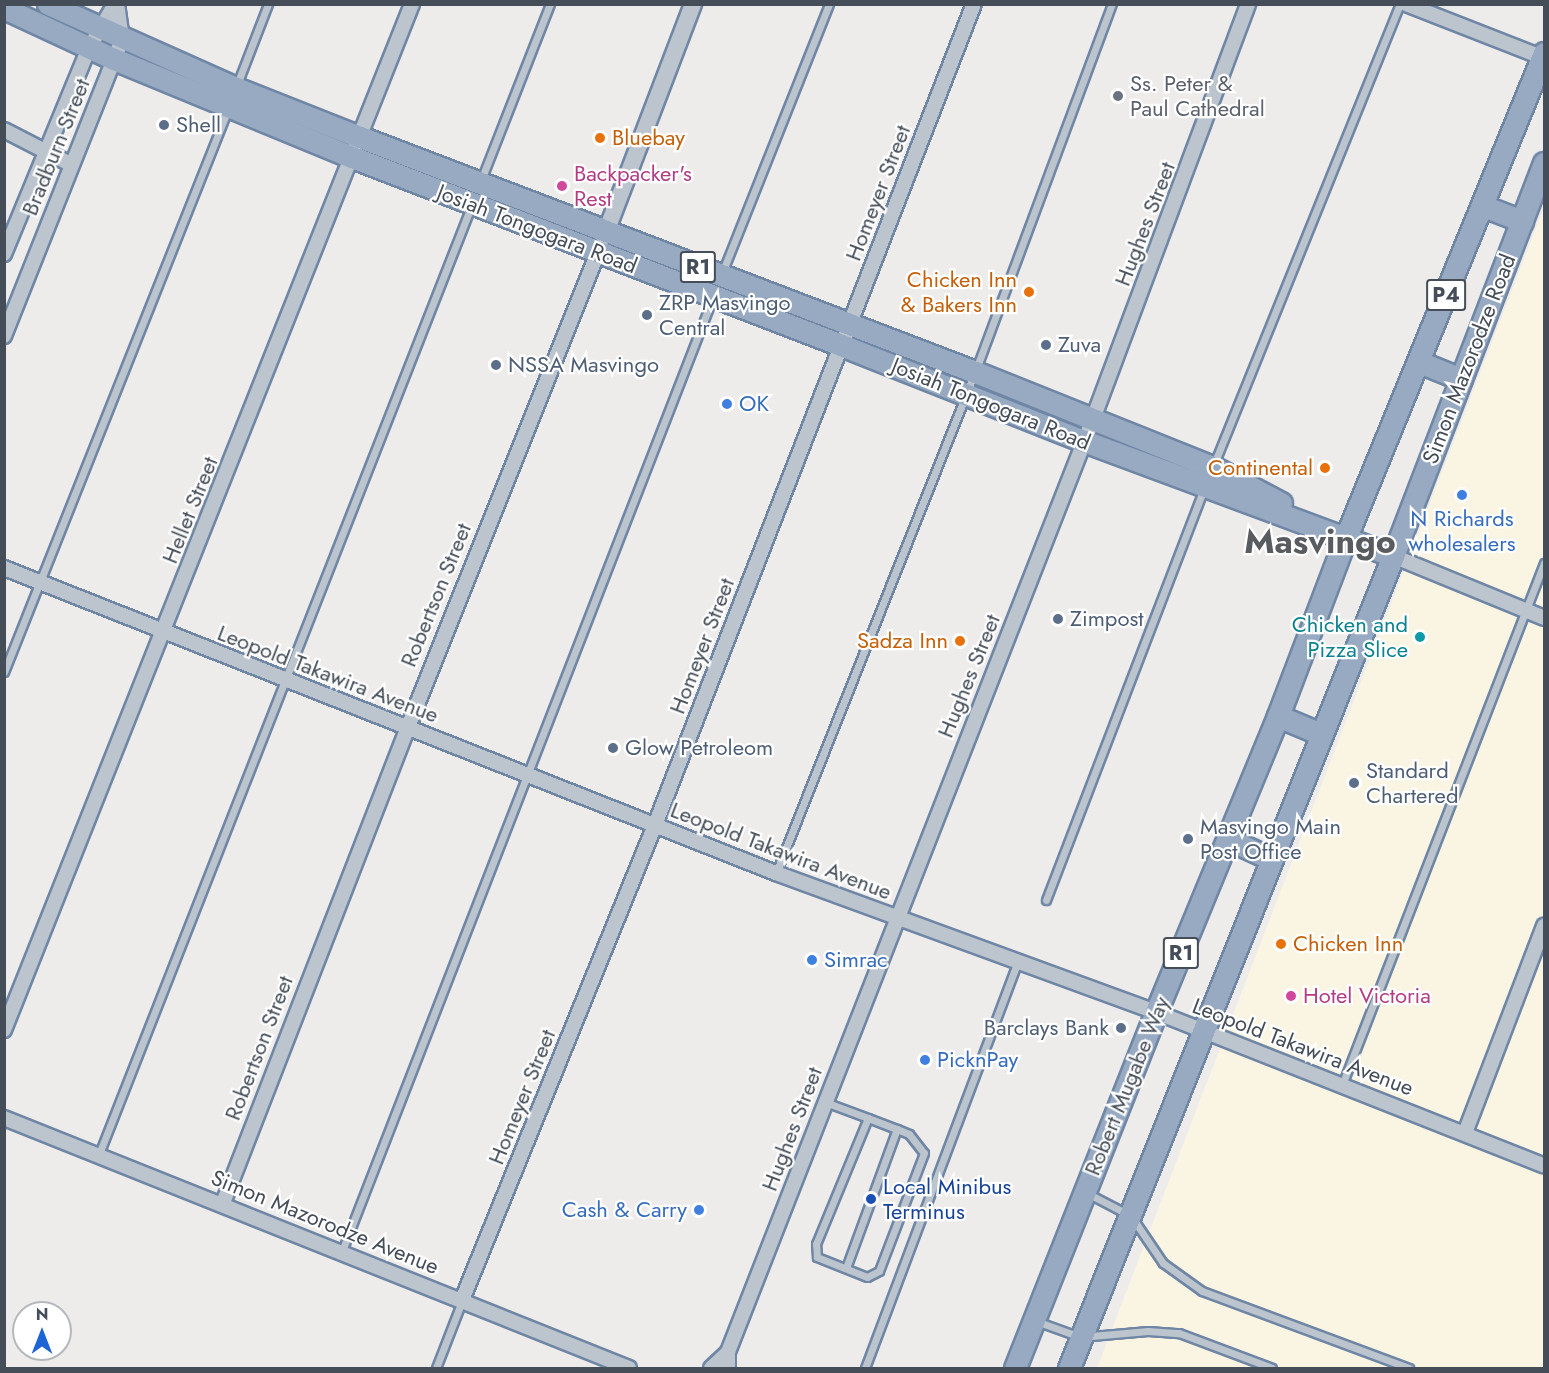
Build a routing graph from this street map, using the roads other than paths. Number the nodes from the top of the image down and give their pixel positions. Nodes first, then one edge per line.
1 (48, 4) edge
2 (116, 4) edge
3 (268, 4) edge
4 (412, 4) edge
5 (550, 4) edge
6 (693, 4) edge
7 (829, 4) edge
8 (974, 4) edge
9 (1112, 4) edge
10 (1257, 4) edge
11 (1400, 4) edge
12 (1406, 4) edge
13 (4, 8) edge
14 (1247, 10) edge
15 (99, 28) junction
16 (122, 39) junction
17 (89, 48) junction
18 (1544, 56) edge
19 (114, 59) junction
20 (236, 88) junction
21 (228, 108) junction
22 (4, 130) edge
23 (360, 137) junction
24 (45, 151) junction
25 (352, 157) junction
26 (1545, 163) edge
27 (72, 165) junction
28 (480, 183) junction
29 (472, 203) junction
30 (1483, 206) junction
31 (1522, 221) junction
32 (606, 232) junction
33 (598, 252) junction
34 (4, 254) edge
35 (721, 276) junction
36 (713, 297) junction
37 (845, 335) junction
38 (4, 336) edge
39 (1419, 362) junction
40 (975, 372) junction
41 (1461, 379) junction
42 (1093, 419) junction
43 (1084, 441) junction
44 (1213, 467) junction
45 (1205, 487) junction
46 (1346, 537) junction
47 (1393, 556) junction
48 (1545, 563) edge
49 (4, 568) edge
50 (40, 583) junction
51 (1526, 611) junction
52 (1545, 618) edge
53 (165, 633) junction
54 (4, 672) edge
55 (285, 679) junction
56 (1278, 716) junction
57 (408, 727) junction
58 (1322, 734) junction
59 (528, 774) junction
60 (655, 825) junction
61 (1228, 839) junction
62 (1271, 859) junction
63 (776, 873) junction
64 (1046, 900) dead end
65 (896, 917) junction
66 (1545, 926) edge
67 (1018, 962) junction
68 (1156, 1012) junction
69 (4, 1030) edge
70 (1204, 1032) junction
71 (1342, 1085) junction
72 (825, 1102) junction
73 (4, 1118) edge
74 (868, 1118) junction
75 (897, 1129) junction
76 (1465, 1133) junction
77 (99, 1154) junction
78 (1545, 1166) edge
79 (1085, 1192) junction
80 (223, 1203) junction
81 (1131, 1216) junction
82 (342, 1251) junction
83 (846, 1268) junction
84 (462, 1300) junction
85 (1034, 1321) junction
86 (1080, 1337) junction
87 (728, 1352) junction
88 (436, 1368) edge
89 (629, 1368) edge
90 (711, 1368) edge
91 (728, 1368) edge
92 (864, 1368) edge
93 (1015, 1368) edge
94 (1069, 1368) edge
95 (1272, 1368) edge
96 (1407, 1368) edge

1 - 15 highway, Josiah Tongogara Road / R1
2 - 15 street, Bradburn Street
2 - 16 street, Bradburn Street
3 - 20 lane
4 - 23 street, Hellet Street
5 - 28 lane
6 - 32 street, Robertson Street
7 - 35 lane
8 - 37 street, Homeyer Street
9 - 40 lane
10 - 14 street
11 - 44 lane
12 - 18 street
13 - 17 highway, Josiah Tongogara Road / R1
14 - 42 street, Hughes Street
15 - 16 highway, Josiah Tongogara Road / R1
15 - 17 street, Bradburn Street
16 - 19 street, Bradburn Street
16 - 20 highway, Josiah Tongogara Road / R1
17 - 19 highway, Josiah Tongogara Road / R1
17 - 24 street, Bradburn Street
18 - 30 highway, Simon Mazorodze Road / P4
19 - 21 highway, Josiah Tongogara Road / R1
19 - 27 street, Bradburn Street
20 - 21 lane
20 - 23 highway, Josiah Tongogara Road / R1
21 - 25 highway, Josiah Tongogara Road / R1
21 - 50 lane
22 - 24 street
23 - 25 street, Hellet Street
23 - 28 highway, Josiah Tongogara Road / R1
24 - 27 street
24 - 34 street, Bradburn Street
25 - 29 highway, Josiah Tongogara Road / R1
25 - 53 street, Hellet Street
26 - 31 highway, Simon Mazorodze Road / P4
27 - 38 street, Bradburn Street
28 - 29 lane
28 - 32 highway, Josiah Tongogara Road / R1
29 - 33 highway, Josiah Tongogara Road / R1
29 - 55 lane
30 - 31 highway
30 - 39 highway, Simon Mazorodze Road / P4
31 - 41 highway, Simon Mazorodze Road / P4
32 - 33 street, Robertson Street
32 - 35 highway, Josiah Tongogara Road / R1
33 - 36 highway, Josiah Tongogara Road / R1
33 - 57 street, Robertson Street
35 - 36 lane
35 - 37 highway, Josiah Tongogara Road / R1
36 - 37 highway, Josiah Tongogara Road / R1
36 - 59 lane
37 - 40 highway, Josiah Tongogara Road / R1
37 - 43 highway, Josiah Tongogara Road / R1
37 - 60 street, Homeyer Street
39 - 41 highway
39 - 46 highway, Simon Mazorodze Road / P4
40 - 42 highway, Josiah Tongogara Road / R1
40 - 63 lane
41 - 47 highway, Simon Mazorodze Road / P4
42 - 43 street, Hughes Street
42 - 44 highway, Josiah Tongogara Road / R1
43 - 45 highway, Josiah Tongogara Road / R1
43 - 65 street, Hughes Street
44 - 45 lane
44 - 46 highway, Josiah Tongogara Road / R1
45 - 46 highway, Josiah Tongogara Road / R1
45 - 64 lane
46 - 47 highway, Josiah Tongogara Road
46 - 56 highway, Robert Mugabe Way / R1
47 - 51 street
47 - 58 highway, R1
48 - 51 lane
49 - 50 street, Leopold Takawira Avenue
50 - 53 street, Leopold Takawira Avenue
50 - 54 lane
51 - 52 street
51 - 71 lane
53 - 55 street, Leopold Takawira Avenue
53 - 69 street, Hellet Street
55 - 57 street, Leopold Takawira Avenue
55 - 77 lane
56 - 58 highway
56 - 61 highway, Robert Mugabe Way / R1
57 - 59 street, Leopold Takawira Avenue
57 - 80 street, Robertson Street
58 - 62 highway, R1
59 - 60 street, Leopold Takawira Avenue
59 - 82 lane
60 - 63 street, Leopold Takawira Avenue
60 - 84 street, Homeyer Street
61 - 62 highway
61 - 68 highway, Robert Mugabe Way / R1
62 - 70 highway, R1
63 - 65 street, Leopold Takawira Avenue
65 - 67 street, Leopold Takawira Avenue
65 - 72 street, Hughes Street
66 - 76 street
67 - 68 street, Leopold Takawira Avenue
67 - 92 lane
68 - 70 street, Leopold Takawira Avenue
68 - 79 highway, Robert Mugabe Way / R1
70 - 71 street, Leopold Takawira Avenue
70 - 81 highway, R1
71 - 76 street, Leopold Takawira Avenue
72 - 74 lane
72 - 87 street, Hughes Street
73 - 77 street, Simon Mazorodze Avenue
74 - 75 lane
74 - 83 lane
75 - 83 lane
75 - 83 lane
76 - 78 street, Leopold Takawira Avenue
77 - 80 street, Simon Mazorodze Avenue
79 - 81 lane
79 - 85 highway, Robert Mugabe Way / R1
80 - 82 street, Simon Mazorodze Avenue
81 - 86 highway, R1
81 - 96 lane
82 - 84 street, Simon Mazorodze Avenue
84 - 88 lane
84 - 89 street, Simon Mazorodze Avenue
85 - 86 lane
85 - 93 highway, Robert Mugabe Way / R1
86 - 94 highway, R1
86 - 95 lane
87 - 90 street
87 - 91 street

